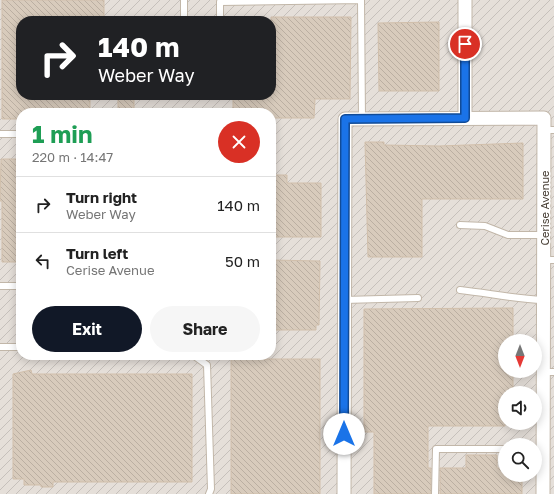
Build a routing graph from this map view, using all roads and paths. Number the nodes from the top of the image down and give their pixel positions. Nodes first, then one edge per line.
1 (184, 0) edge
2 (465, 0) edge
3 (184, 16) edge
4 (220, 16) edge
5 (465, 118) junction
6 (362, 119) junction
7 (549, 130) edge
8 (0, 134) edge
9 (16, 134) edge
10 (460, 225) dead end
11 (544, 235) junction
12 (549, 260) edge
13 (0, 286) edge
14 (16, 286) edge
15 (460, 290) dead end
16 (545, 294) junction
17 (418, 298) dead end
18 (344, 300) junction
19 (0, 347) edge
20 (16, 347) edge
21 (200, 360) edge
22 (549, 372) edge
23 (540, 438) edge
24 (498, 449) edge
25 (542, 482) edge
26 (209, 494) edge
27 (344, 494) edge
28 (435, 494) edge
29 (543, 494) edge

1 - 3 lane
2 - 5 street
4 - 6 lane
5 - 6 street
5 - 7 street, Cerise Avenue
6 - 18 street
7 - 11 street, Cerise Avenue
8 - 9 lane
10 - 11 lane
11 - 12 street, Cerise Avenue
12 - 16 street, Cerise Avenue
13 - 14 lane
15 - 16 lane
16 - 22 street, Cerise Avenue
17 - 18 lane
18 - 27 street
19 - 20 lane
21 - 26 lane
22 - 23 street, Cerise Avenue
24 - 28 lane
25 - 29 street, Cerise Avenue

